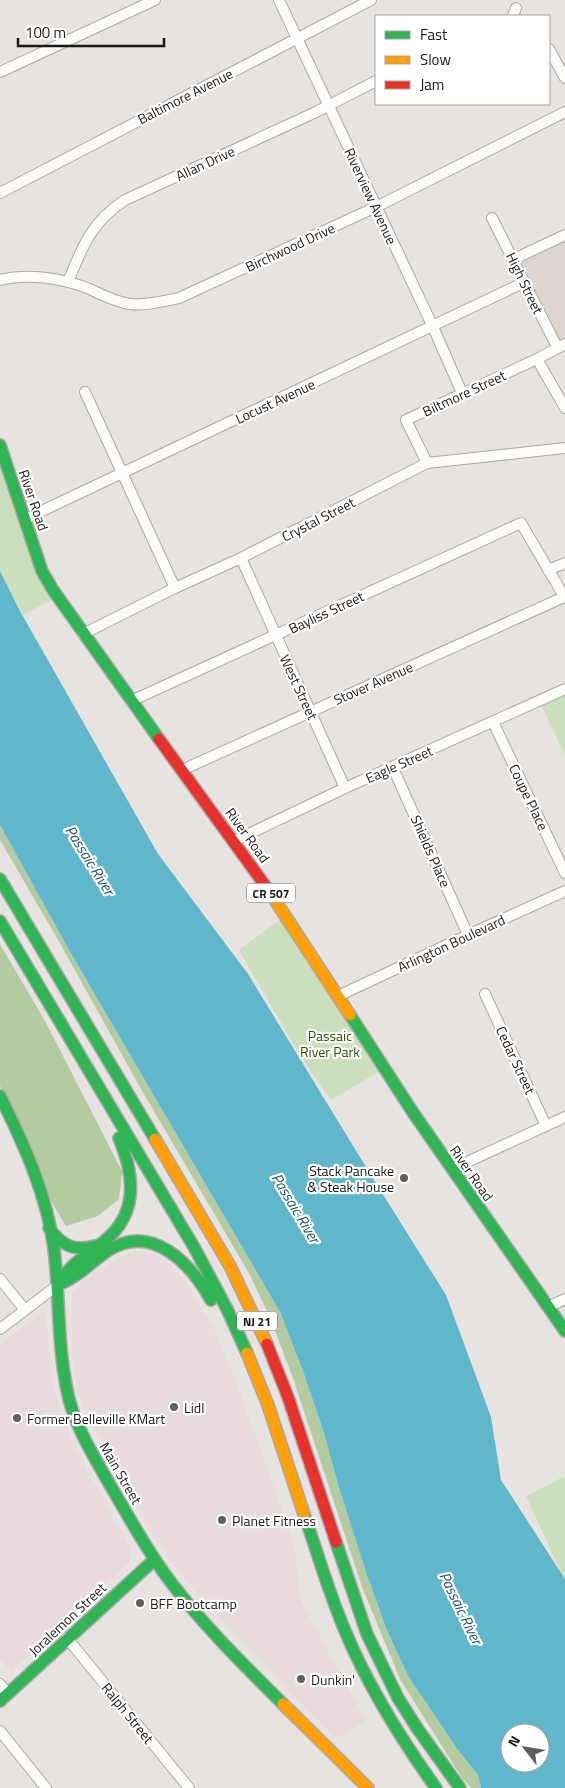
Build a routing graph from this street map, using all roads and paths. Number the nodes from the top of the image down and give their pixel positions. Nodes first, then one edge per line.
1 (155, 0) edge
2 (279, 0) edge
3 (371, 0) edge
4 (296, 38) junction
5 (550, 50) edge
6 (0, 72) edge
7 (565, 78) edge
8 (375, 82) edge
9 (328, 106) junction
10 (565, 112) edge
11 (0, 193) edge
12 (376, 207) junction
13 (492, 218) dead end
14 (565, 235) edge
15 (514, 259) junction
16 (0, 280) edge
17 (68, 282) junction
18 (525, 282) junction
19 (433, 327) junction
20 (561, 346) edge
21 (537, 359) junction
22 (85, 392) dead end
23 (462, 393) junction
24 (565, 408) edge
25 (0, 445) edge
26 (565, 448) edge
27 (427, 463) junction
28 (122, 472) junction
29 (25, 519) junction
30 (241, 558) junction
31 (565, 563) edge
32 (548, 570) junction
33 (175, 588) junction
34 (564, 597) edge
35 (83, 634) junction
36 (275, 635) junction
37 (565, 689) edge
38 (131, 701) junction
39 (310, 711) junction
40 (493, 722) junction
41 (393, 768) junction
42 (182, 770) junction
43 (345, 788) junction
44 (234, 841) junction
45 (565, 872) edge
46 (0, 879) edge
47 (565, 891) edge
48 (0, 920) edge
49 (468, 934) junction
50 (23, 960) junction
51 (485, 994) dead end
52 (338, 996) junction
53 (0, 1096) edge
54 (565, 1117) edge
55 (546, 1126) junction
56 (452, 1170) junction
57 (49, 1228) junction
58 (108, 1238) junction
59 (0, 1278) edge
60 (58, 1285) junction
61 (565, 1299) edge
62 (548, 1307) junction
63 (25, 1310) junction
64 (0, 1329) edge
65 (565, 1331) edge
66 (279, 1439) junction
67 (154, 1560) junction
68 (67, 1638) junction
69 (0, 1684) edge
70 (4, 1697) edge
71 (0, 1731) edge
72 (46, 1788) edge
73 (188, 1788) edge
74 (368, 1788) edge
75 (436, 1788) edge
76 (460, 1788) edge

1 - 6 street
2 - 4 street, Riverview Avenue
3 - 4 street, Baltimore Avenue
4 - 9 street, Riverview Avenue
4 - 11 street, Baltimore Avenue
5 - 7 street
8 - 9 street, Allan Drive
9 - 12 street, Riverview Avenue
9 - 17 street, Allan Drive
10 - 12 street, Birchwood Drive
12 - 17 street, Birchwood Drive
12 - 19 street, Riverview Avenue
13 - 15 street, High Street
14 - 15 street
15 - 18 street, High Street
16 - 17 street, Birchwood Drive
18 - 19 street, Locust Avenue
18 - 20 street, High Street
19 - 23 street, Riverview Avenue
19 - 28 street, Locust Avenue
20 - 21 street, Biltmore Street
21 - 23 street, Biltmore Street
21 - 24 street
22 - 28 street
23 - 27 street, Biltmore Street
25 - 29 main road, River Road / CR 507
26 - 27 street, Crystal Street
27 - 30 street, Crystal Street
28 - 29 street, Locust Avenue
28 - 33 street
29 - 35 main road, River Road / CR 507
30 - 33 street, Crystal Street
30 - 36 street, West Street
31 - 32 street
32 - 34 street
32 - 36 street, Bayliss Street
33 - 35 street, Crystal Street
34 - 39 street, Stover Avenue
35 - 38 main road, River Road / CR 507
36 - 38 street, Bayliss Street
36 - 39 street, West Street
37 - 40 street, Eagle Street
38 - 42 main road, River Road / CR 507
39 - 42 street, Stover Avenue
39 - 43 street, West Street
40 - 41 street, Eagle Street
40 - 45 street, Coupe Place
41 - 43 street, Eagle Street
41 - 49 street, Shields Place
42 - 44 main road, River Road / CR 507
43 - 44 street, Eagle Street
44 - 52 main road, River Road / CR 507
46 - 76 main road, NJ 21
47 - 49 street, Arlington Boulevard
48 - 50 main road, NJ 21
49 - 52 street, Arlington Boulevard
50 - 58 main road
50 - 66 main road, NJ 21
51 - 55 street, Cedar Street
52 - 56 main road, River Road / CR 507
53 - 57 main road, Main Street
54 - 55 street
55 - 56 street
56 - 62 main road, River Road / CR 507
57 - 58 main road
57 - 60 main road, Main Street
58 - 60 main road
59 - 63 street
60 - 63 street
60 - 66 main road
60 - 67 main road, Main Street
61 - 62 street
62 - 65 main road, River Road / CR 507
63 - 64 street
66 - 75 main road, NJ 21
67 - 68 main road, Joralemon Street
67 - 74 main road, Main Street
68 - 70 main road, Joralemon Street
68 - 73 street, Ralph Street
69 - 70 street
71 - 72 street

